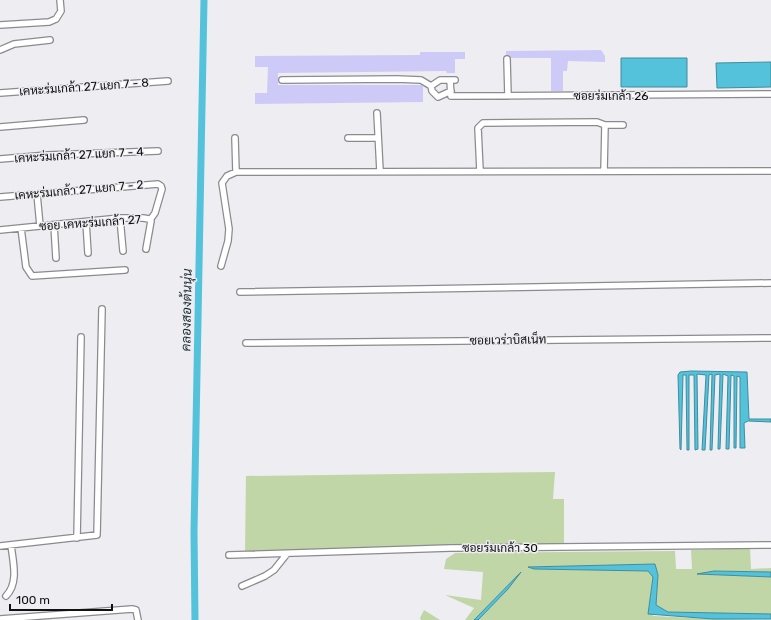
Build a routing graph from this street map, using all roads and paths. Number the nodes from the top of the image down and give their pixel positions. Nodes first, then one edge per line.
1 (60, 0) edge
2 (0, 25) edge
3 (50, 40) dead end
4 (0, 50) edge
5 (507, 60) dead end
6 (282, 80) dead end
7 (168, 81) dead end
8 (431, 86) junction
9 (0, 93) edge
10 (451, 93) junction
11 (771, 94) edge
12 (508, 96) junction
13 (377, 113) dead end
14 (84, 120) dead end
15 (605, 125) junction
16 (623, 126) dead end
17 (0, 127) edge
18 (235, 138) dead end
19 (348, 138) dead end
20 (378, 138) junction
21 (158, 152) dead end
22 (0, 159) edge
23 (380, 171) junction
24 (480, 171) junction
25 (604, 171) junction
26 (771, 171) edge
27 (236, 172) junction
28 (37, 194) junction
29 (0, 197) edge
30 (120, 218) junction
31 (150, 220) junction
32 (86, 222) junction
33 (54, 225) junction
34 (40, 226) junction
35 (21, 228) junction
36 (0, 230) edge
37 (146, 249) dead end
38 (123, 251) dead end
39 (88, 253) dead end
40 (56, 258) dead end
41 (221, 266) dead end
42 (125, 270) dead end
43 (771, 283) edge
44 (240, 292) dead end
45 (102, 309) dead end
46 (82, 337) dead end
47 (771, 338) edge
48 (246, 343) dead end
49 (77, 538) junction
50 (11, 545) junction
51 (771, 545) edge
52 (0, 546) edge
53 (229, 555) dead end
54 (286, 555) junction
55 (242, 586) dead end
56 (6, 596) dead end
57 (0, 619) edge
58 (138, 620) edge

1 - 2 street
3 - 4 street
5 - 12 street
6 - 8 street
7 - 9 street, เคหะร่มเกล้า 27 แยก 7 - 8
8 - 10 street, ซอยร่มเกล้า 26
8 - 10 street
10 - 12 street, ซอยร่มเกล้า 26
11 - 12 street, ซอยร่มเกล้า 26
13 - 20 street
14 - 17 street
15 - 16 street
15 - 24 street
15 - 25 street
18 - 27 street
19 - 20 street
20 - 23 street
21 - 22 street, เคหะร่มเกล้า 27 แยก 7 - 4
23 - 24 street
23 - 27 street
24 - 25 street
25 - 26 street
27 - 41 street
28 - 29 street, เคหะร่มเกล้า 27 แยก 7 - 2
28 - 31 street, เคหะร่มเกล้า 27 แยก 7 - 2
28 - 34 street
30 - 31 street, ซอย เคหะร่มเกล้า 27
30 - 32 street, ซอย เคหะร่มเกล้า 27
30 - 38 street
31 - 37 street, ซอย เคหะร่มเกล้า 27
32 - 33 street, ซอย เคหะร่มเกล้า 27
32 - 39 street
33 - 34 street, ซอย เคหะร่มเกล้า 27
33 - 40 street
34 - 35 street, ซอย เคหะร่มเกล้า 27
35 - 36 street, ซอย เคหะร่มเกล้า 27
35 - 42 street
43 - 44 street
45 - 49 street
46 - 49 street
47 - 48 street, ซอยเวร่าบิสเน็ท
49 - 50 street
50 - 52 street
50 - 56 street
51 - 54 street, ซอยร่มเกล้า 30
53 - 54 street, ซอยร่มเกล้า 30
54 - 55 street
57 - 58 street

